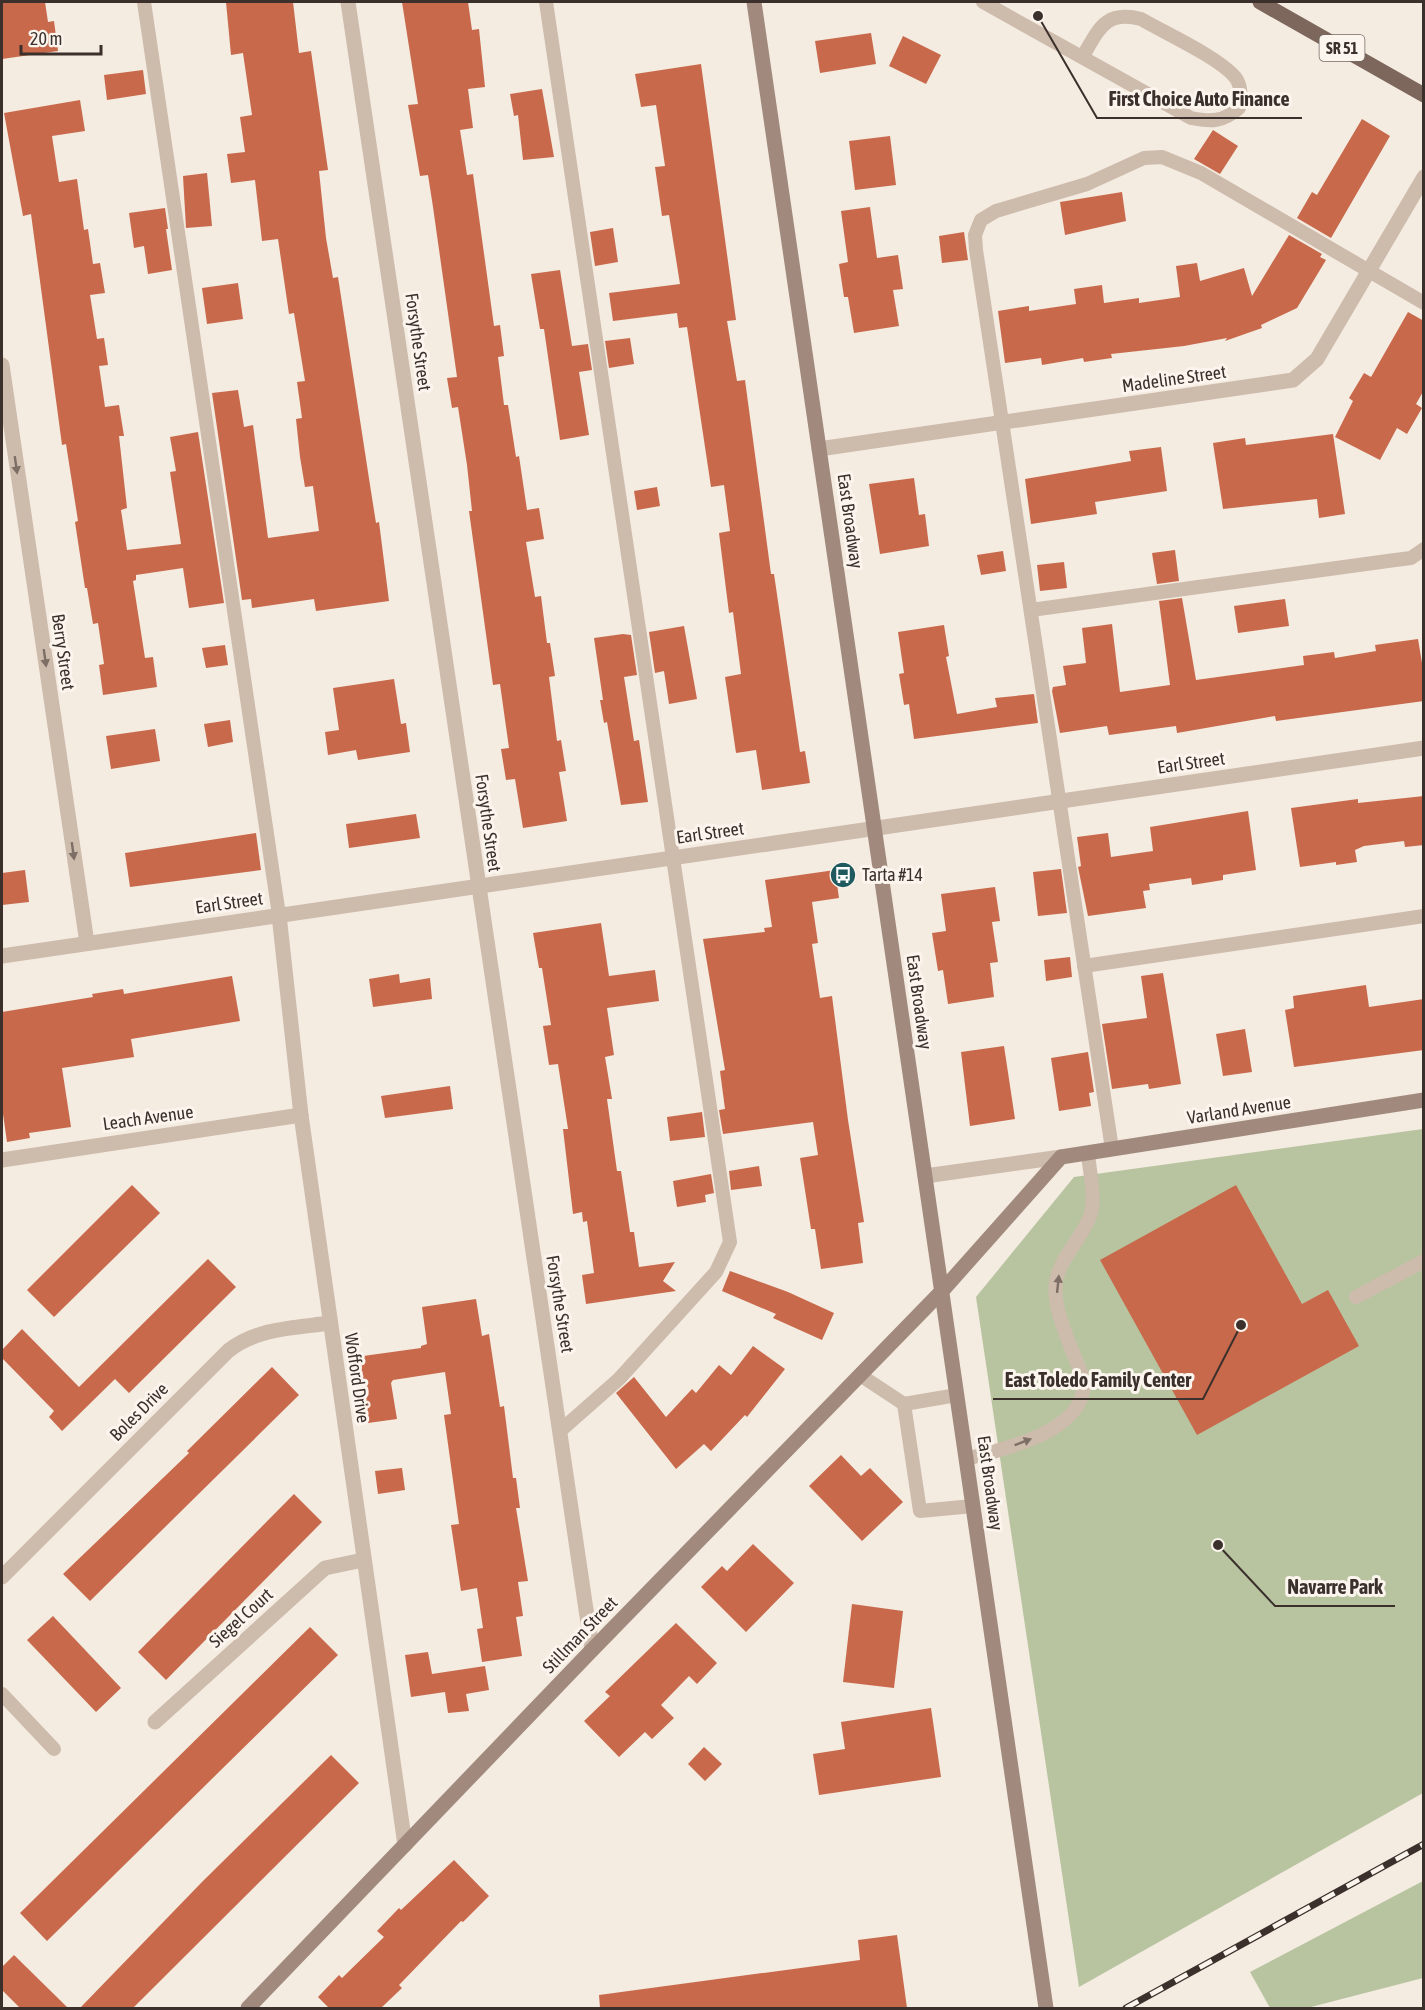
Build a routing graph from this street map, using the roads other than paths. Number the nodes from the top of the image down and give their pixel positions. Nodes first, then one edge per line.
1 (144, 2) edge
2 (348, 2) edge
3 (546, 2) edge
4 (754, 2) edge
5 (984, 2) edge
6 (1261, 2) edge
7 (1083, 56) junction
8 (1424, 95) edge
9 (1424, 177) edge
10 (1369, 271) junction
11 (1424, 303) edge
12 (2, 365) edge
13 (1004, 423) junction
14 (819, 449) junction
15 (1424, 549) edge
16 (1031, 610) junction
17 (1424, 748) edge
18 (1058, 801) junction
19 (875, 828) junction
20 (674, 858) junction
21 (478, 886) junction
22 (279, 915) junction
23 (1424, 916) edge
24 (87, 943) junction
25 (2, 956) edge
26 (1083, 966) junction
27 (1424, 1101) edge
28 (301, 1115) junction
29 (1112, 1149) junction
30 (1088, 1153) junction
31 (1061, 1157) junction
32 (2, 1160) edge
33 (925, 1176) junction
34 (1424, 1261) edge
35 (942, 1291) junction
36 (1356, 1297) dead end
37 (330, 1323) junction
38 (860, 1375) junction
39 (957, 1395) junction
40 (904, 1404) junction
41 (560, 1431) junction
42 (967, 1459) junction
43 (974, 1506) junction
44 (363, 1560) junction
45 (3, 1571) edge
46 (592, 1650) junction
47 (2, 1694) edge
48 (155, 1722) dead end
49 (54, 1749) dead end
50 (405, 1845) junction
51 (248, 2008) edge
52 (1046, 2008) edge

1 - 22 lane
2 - 21 street, Forsythe Street
3 - 20 lane
4 - 14 street, East Broadway
5 - 7 lane
6 - 8 main road, SR 51
7 - 7 lane
9 - 10 street, Madeline Street
10 - 11 lane
10 - 13 street, Madeline Street
10 - 13 lane
12 -> 24 street, Berry Street
13 - 14 street, Madeline Street
13 - 16 lane
14 - 19 street, East Broadway
15 - 16 lane
16 - 18 lane
17 - 18 street, Earl Street
18 - 19 street, Earl Street
18 - 26 lane
19 - 20 street, Earl Street
19 - 33 street, East Broadway
20 - 21 street, Earl Street
20 - 41 lane
21 - 22 street, Earl Street
21 - 41 street, Forsythe Street
22 - 24 street, Earl Street
22 - 28 street, Wofford Drive
23 - 26 lane
24 - 25 street, Earl Street
26 - 29 lane
27 - 29 street, Varland Avenue
28 - 32 street, Leach Avenue
28 - 37 street, Wofford Drive
29 - 30 street, Varland Avenue
30 - 31 street, Varland Avenue
42 -> 30 lane
31 - 33 street, Varland Avenue
31 - 35 street
33 - 35 street, East Broadway
34 - 36 lane
35 - 38 street, Stillman Street
35 - 39 street, East Broadway
37 - 44 street, Wofford Drive
37 - 45 street, Boles Drive
38 - 40 lane
38 - 46 street, Stillman Street
39 - 40 lane
39 - 42 street, East Broadway
40 - 43 lane
41 - 46 street, Forsythe Street
42 - 43 street, East Broadway
43 - 52 street, East Broadway
44 - 48 street, Siegel Court
44 - 50 street, Wofford Drive
46 - 50 street, Stillman Street
47 - 49 lane
50 - 51 street, Stillman Street

